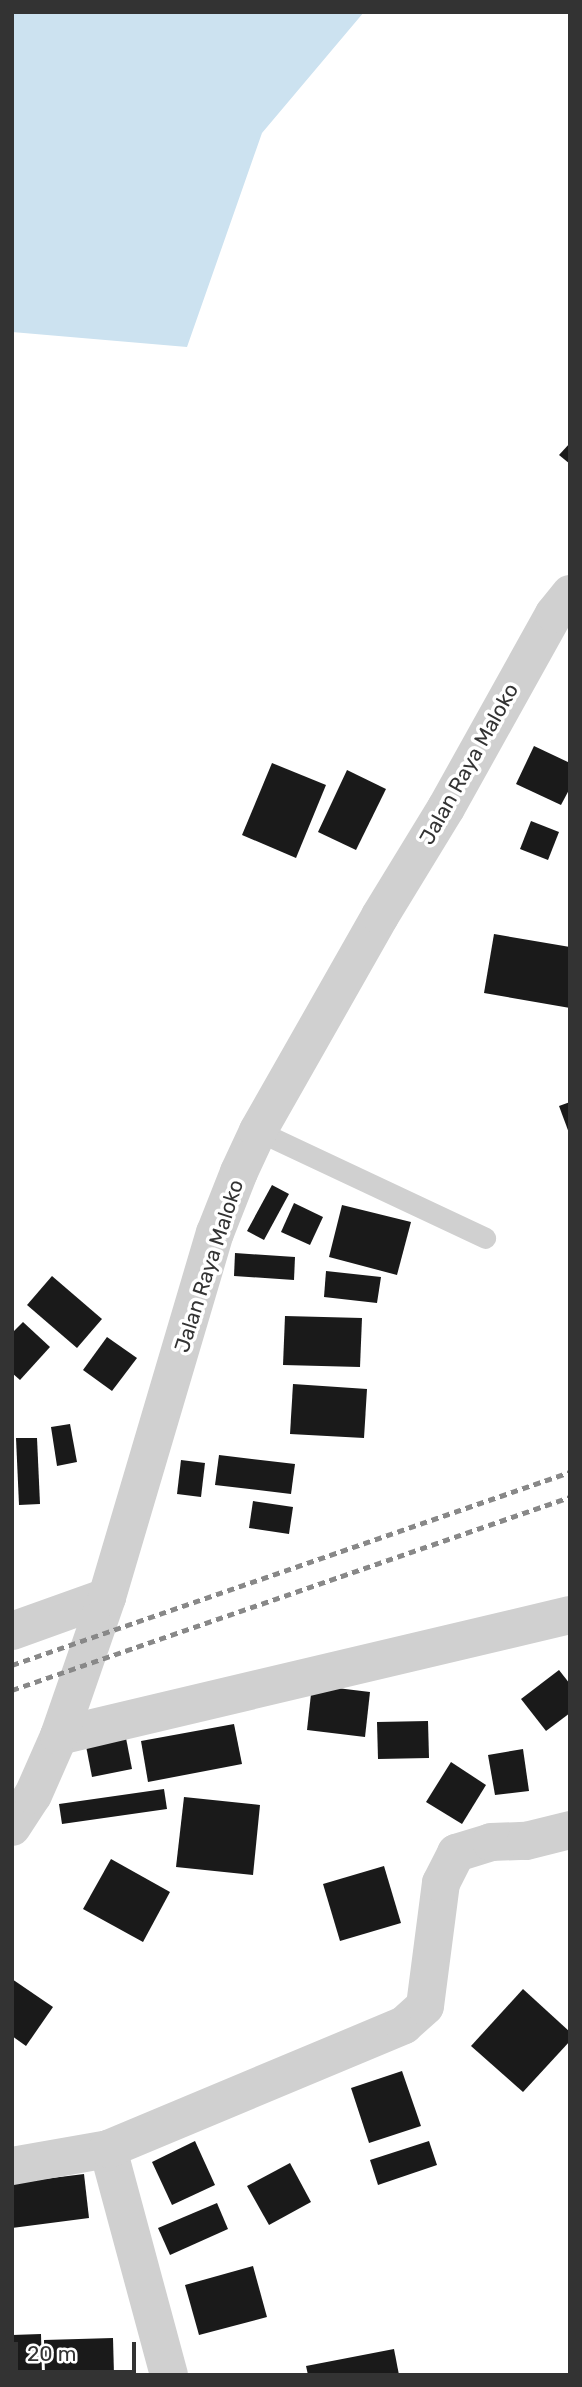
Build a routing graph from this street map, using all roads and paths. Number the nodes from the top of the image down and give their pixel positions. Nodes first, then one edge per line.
1 (570, 594) edge
2 (258, 1131) junction
3 (485, 1238) dead end
4 (107, 1597) junction
5 (570, 1615) edge
6 (12, 1631) edge
7 (59, 1737) junction
8 (12, 1827) edge
9 (570, 1830) edge
10 (108, 2149) junction
11 (12, 2166) edge
12 (169, 2375) edge

1 - 2 street, Jalan Raya Maloko
2 - 3 lane
2 - 4 street, Jalan Raya Maloko
4 - 6 street
4 - 7 street, Jalan Raya Maloko
5 - 7 street
7 - 8 street, Jalan Raya Maloko
9 - 10 street
10 - 11 street
10 - 12 street

